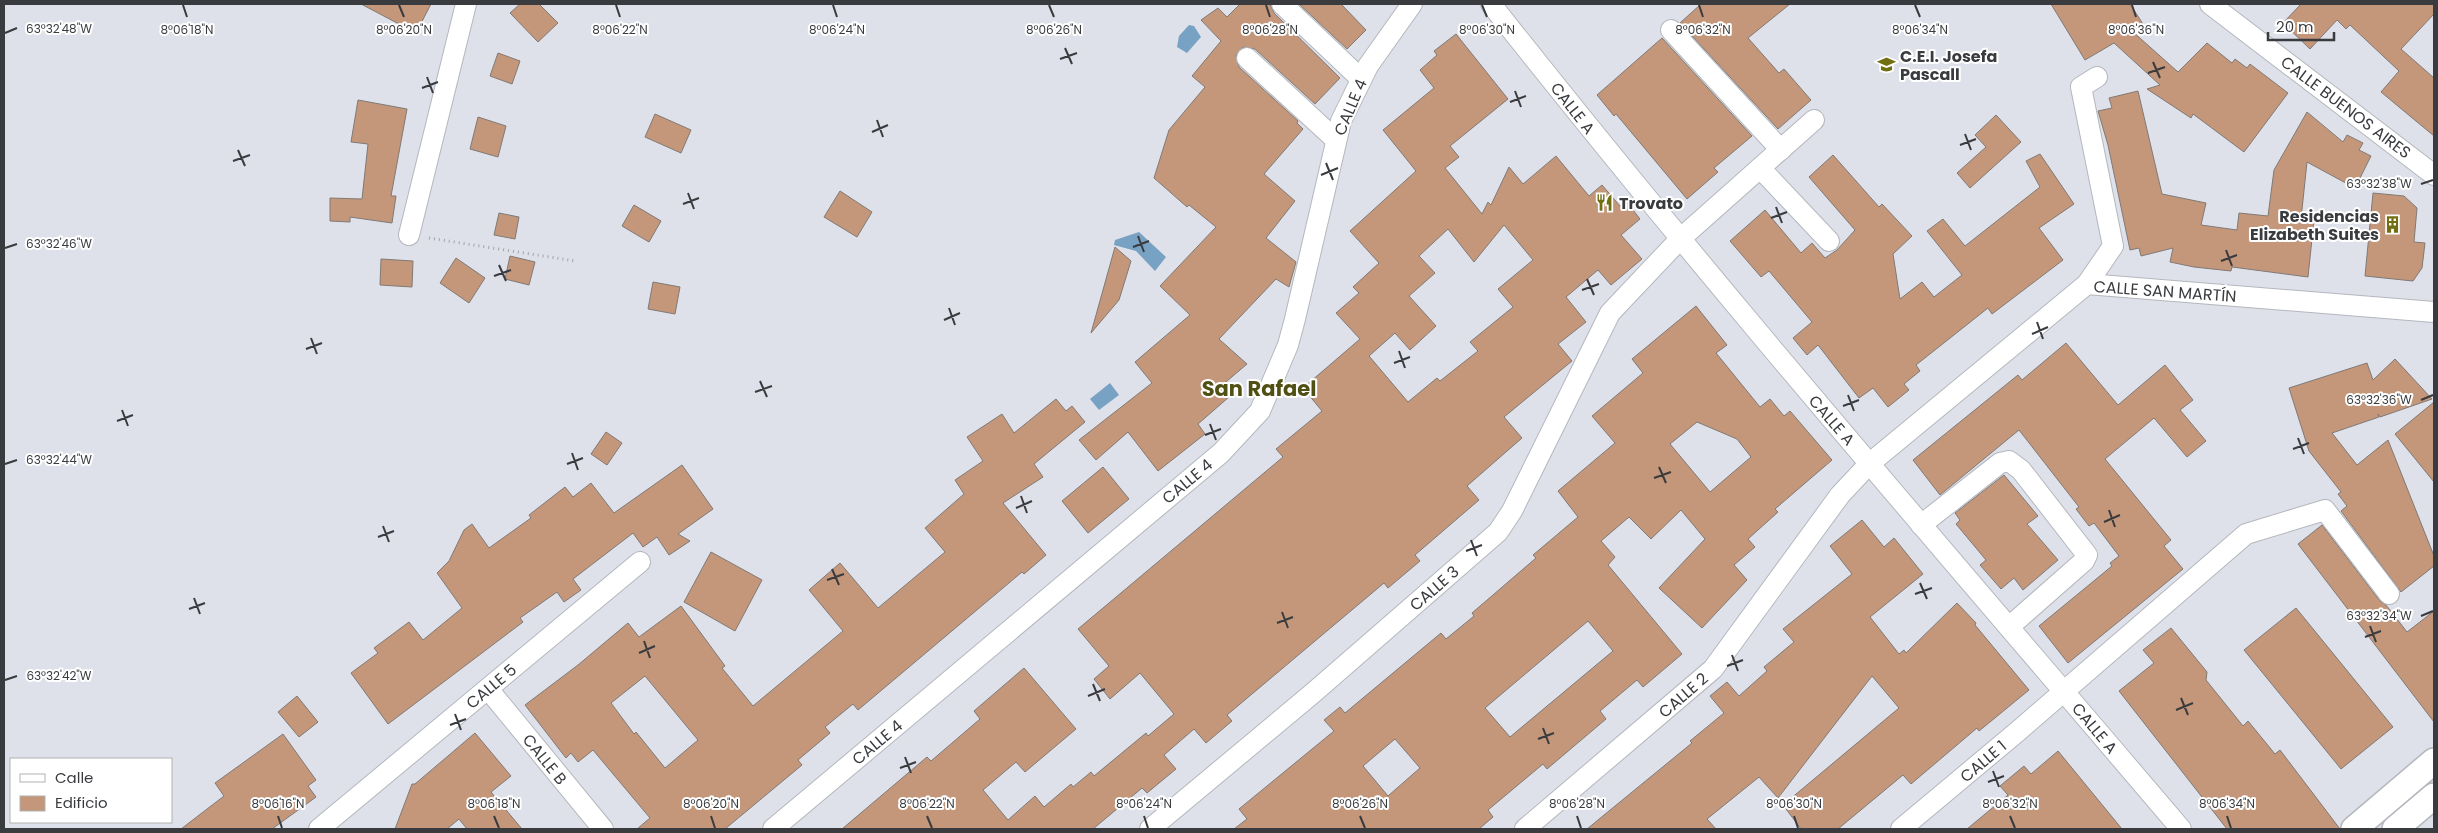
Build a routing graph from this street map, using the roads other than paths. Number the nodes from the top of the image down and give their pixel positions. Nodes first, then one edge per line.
1 (466, 4) edge
2 (1282, 4) edge
3 (1412, 4) edge
4 (1491, 4) edge
5 (2210, 4) edge
6 (1671, 30) dead end
7 (1247, 58) dead end
8 (2097, 78) dead end
9 (1361, 79) junction
10 (1814, 120) dead end
11 (1336, 140) junction
12 (1781, 150) junction
13 (1760, 168) junction
14 (2434, 175) edge
15 (409, 235) road end
16 (1680, 239) junction
17 (1829, 240) dead end
18 (2087, 284) junction
19 (2434, 312) edge
20 (1869, 464) junction
21 (1922, 525) junction
22 (640, 562) dead end
23 (2389, 594) dead end
24 (2009, 627) junction
25 (488, 689) junction
26 (2064, 691) junction
27 (2434, 761) edge
28 (2434, 796) edge
29 (319, 829) edge
30 (603, 829) edge
31 (773, 829) edge
32 (1150, 829) edge
33 (1524, 829) edge
34 (1901, 829) edge
35 (2181, 829) edge
36 (2354, 829) edge
37 (2395, 829) edge

1 - 15 street
2 - 9 street
3 - 9 street, CALLE 4
4 - 16 street, CALLE A
5 - 14 street, CALLE BUENOS AIRES
6 - 12 street
7 - 11 street
8 - 18 street
9 - 11 street, CALLE 4
10 - 12 street, CALLE 3
11 - 31 street, CALLE 4
12 - 13 street, CALLE 3
13 - 16 street, CALLE 3
13 - 17 street
16 - 20 street, CALLE A
16 - 32 street, CALLE 3
18 - 19 street, CALLE SAN MARTÍN
18 - 20 street, CALLE SAN MARTÍN
20 - 21 street, CALLE A
20 - 33 street, CALLE 2
21 - 24 street, CALLE A
21 - 24 street
22 - 25 street, CALLE 5
23 - 26 street, CALLE 1
24 - 26 street, CALLE A
25 - 29 street, CALLE 5
25 - 30 street, CALLE B
26 - 34 street, CALLE 1
26 - 35 street, CALLE A
27 - 36 street
28 - 37 street

